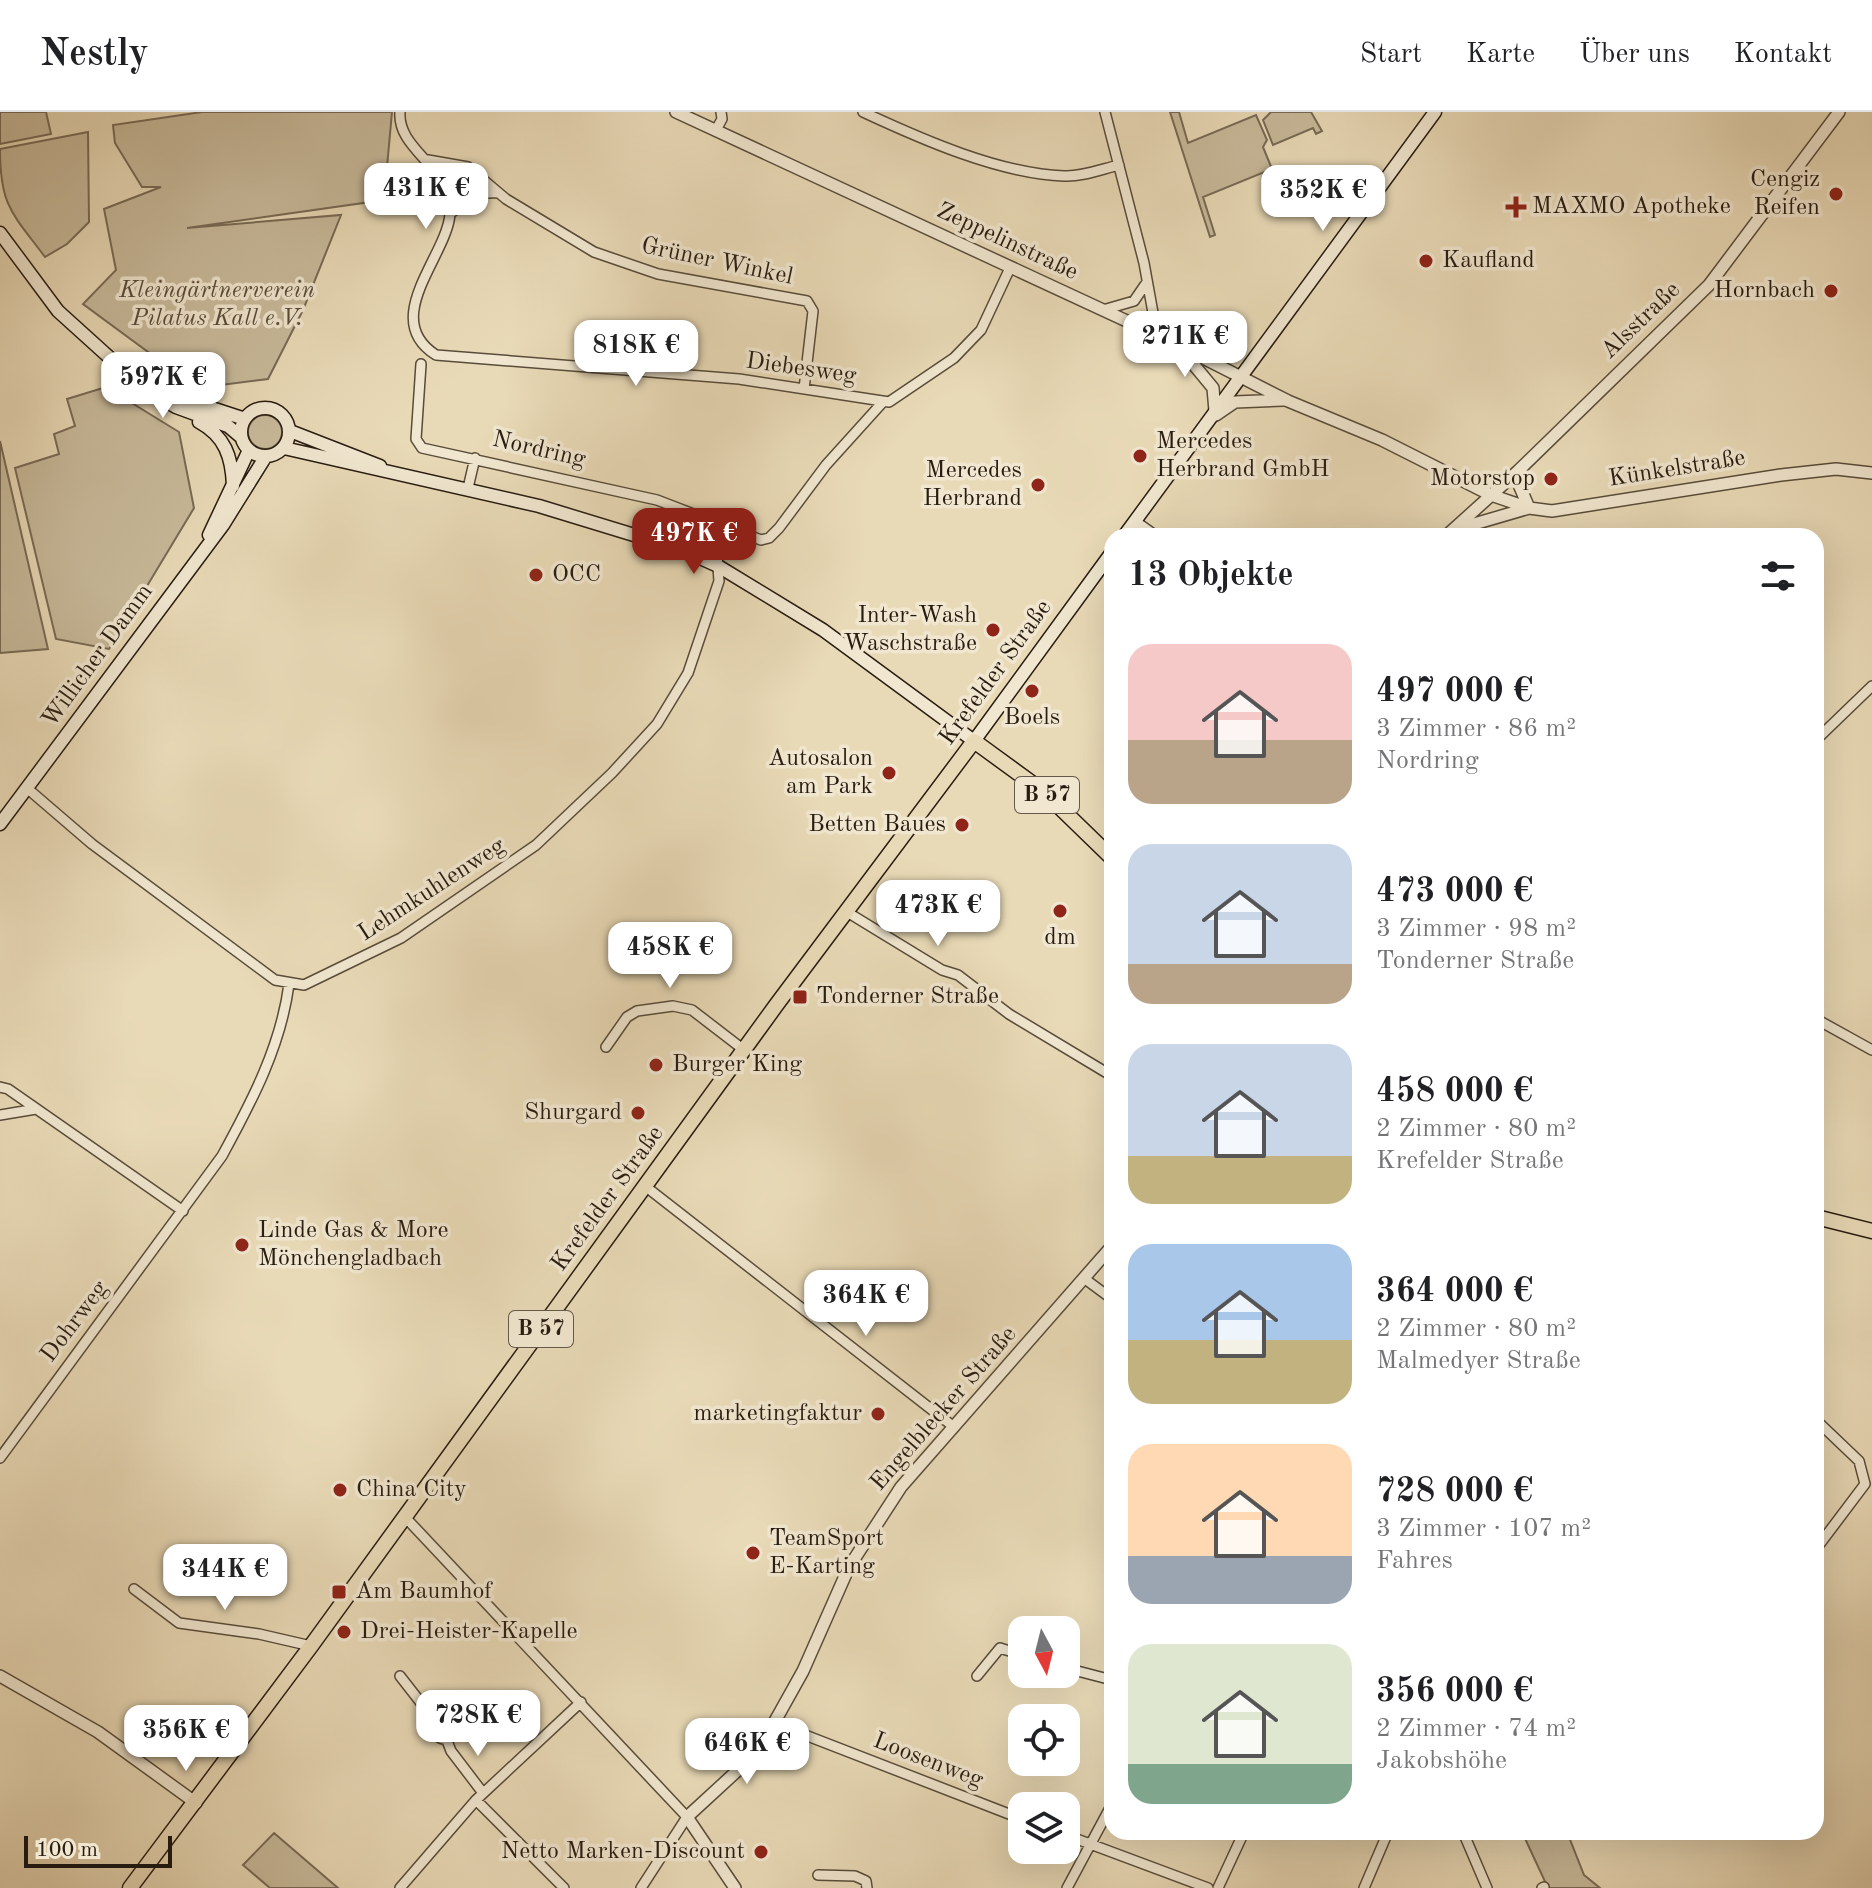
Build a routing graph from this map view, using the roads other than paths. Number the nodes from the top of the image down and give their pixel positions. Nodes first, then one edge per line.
1 (400, 112) edge
2 (721, 112) edge
3 (863, 112) edge
4 (1105, 112) edge
5 (1435, 112) edge
6 (1839, 112) edge
7 (684, 113) edge
8 (716, 130) junction
9 (428, 160) junction
10 (1119, 165) junction
11 (499, 193) junction
12 (450, 214) junction
13 (0, 233) edge
14 (1010, 268) junction
15 (1147, 282) junction
16 (1100, 310) junction
17 (1157, 335) junction
18 (1172, 342) junction
19 (117, 364) junction
20 (421, 364) dead end
21 (1240, 376) junction
22 (804, 389) junction
23 (1288, 401) junction
24 (882, 403) junction
25 (176, 407) junction
26 (1212, 416) junction
27 (245, 419) junction
28 (290, 431) junction
29 (241, 437) junction
30 (284, 448) junction
31 (249, 450) junction
32 (266, 456) junction
33 (475, 458) junction
34 (387, 469) junction
35 (1518, 471) junction
36 (1872, 473) edge
37 (468, 488) junction
38 (233, 489) junction
39 (1491, 495) junction
40 (1529, 508) junction
41 (1135, 521) junction
42 (726, 528) junction
43 (1130, 528) edge
44 (1145, 528) edge
45 (1455, 528) edge
46 (1467, 528) edge
47 (201, 552) junction
48 (1104, 563) edge
49 (718, 566) junction
50 (1872, 686) edge
51 (1824, 732) edge
52 (974, 741) junction
53 (28, 789) junction
54 (0, 824) edge
55 (1104, 850) edge
56 (847, 912) junction
57 (289, 984) junction
58 (1824, 1023) edge
59 (606, 1047) dead end
60 (744, 1050) junction
61 (1872, 1050) edge
62 (1104, 1071) edge
63 (0, 1087) edge
64 (36, 1109) junction
65 (0, 1115) edge
66 (645, 1186) junction
67 (183, 1211) junction
68 (1824, 1219) edge
69 (1872, 1231) edge
70 (1104, 1256) edge
71 (1085, 1279) junction
72 (1104, 1293) edge
73 (954, 1427) junction
74 (1824, 1428) edge
75 (0, 1458) edge
76 (1868, 1474) edge
77 (405, 1517) junction
78 (1824, 1539) edge
79 (134, 1589) dead end
80 (311, 1646) junction
81 (1008, 1651) edge
82 (1080, 1672) edge
83 (0, 1676) edge
84 (400, 1676) dead end
85 (977, 1676) dead end
86 (1104, 1678) edge
87 (581, 1702) junction
88 (774, 1723) junction
89 (479, 1797) junction
90 (196, 1803) junction
91 (1008, 1814) edge
92 (687, 1817) junction
93 (1104, 1821) edge
94 (1080, 1840) edge
95 (1240, 1840) edge
96 (1385, 1840) edge
97 (1466, 1840) edge
98 (1093, 1844) junction
99 (818, 1875) dead end
100 (130, 1888) edge
101 (400, 1888) edge
102 (564, 1888) edge
103 (641, 1888) edge
104 (735, 1888) edge
105 (867, 1888) edge
106 (1067, 1888) edge
107 (1208, 1888) edge
108 (1218, 1888) edge
109 (1364, 1888) edge
110 (1487, 1888) edge

1 - 9 street
2 - 8 street
3 - 10 street
4 - 10 street
5 - 21 main road
6 - 35 street, Alsstraße
7 - 8 street, Zeppelinstraße
8 - 14 street, Zeppelinstraße
9 - 11 street, Grüner Winkel
9 - 12 street
10 - 15 street
11 - 12 street
11 - 22 street, Grüner Winkel
12 - 22 street, Diebesweg
13 - 19 main road
14 - 16 street, Zeppelinstraße
14 - 24 street, Diebesweg
15 - 16 street
15 - 17 street
16 - 17 street, Zeppelinstraße
17 - 18 street, Zeppelinstraße
18 - 21 street, Zeppelinstraße
18 - 26 street
19 - 25 main road
19 - 27 main road
20 - 33 street, Nordring
21 - 23 street, Zeppelinstraße
21 - 26 main road
22 - 24 street, Diebesweg
23 - 26 street
23 - 39 street, Zeppelinstraße
24 - 42 street, Nordring
25 - 29 main road
25 - 38 main road
26 - 41 main road
27 - 28 main road
27 - 29 main road
28 - 30 main road
28 - 34 main road
29 - 31 main road
30 - 32 main road
30 - 34 main road
31 - 32 main road
31 - 38 main road, Willicher Damm
32 - 47 main road, Willicher Damm
33 - 37 street
33 - 42 street, Nordring
34 - 37 main road
35 - 39 street, Alsstraße
35 - 40 street
36 - 40 street, Künkelstraße
37 - 49 main road
38 - 47 main road, Willicher Damm
39 - 40 street, Künkelstraße
39 - 45 street, Alsstraße
40 - 46 street
41 - 43 main road
41 - 44 street
42 - 49 street
47 - 53 main road, Willicher Damm
48 - 52 main road, Krefelder Straße
49 - 52 main road
49 - 57 street, Lehmkuhlenweg
50 - 51 street
52 - 55 main road, B 57
52 - 56 main road, Krefelder Straße / B 57
53 - 54 main road, Willicher Damm
53 - 57 street
56 - 60 main road, Krefelder Straße / B 57
56 - 62 street
57 - 67 street, Dohrweg
58 - 61 street
59 - 60 street
60 - 66 main road, Krefelder Straße / B 57
63 - 64 street
64 - 65 street
64 - 67 street
66 - 73 street
66 - 77 main road, Krefelder Straße / B 57
67 - 75 street, Dohrweg
68 - 69 main road
70 - 71 street, Engelblecker Straße
71 - 72 street
71 - 73 street, Engelblecker Straße
73 - 88 street, Engelblecker Straße
74 - 76 street
76 - 78 street
77 - 80 main road, Krefelder Straße / B 57
77 - 87 street
79 - 80 street
80 - 90 main road, Krefelder Straße / B 57
81 - 85 street
82 - 86 street
83 - 90 street
84 - 89 street
87 - 89 street
87 - 92 street
88 - 91 street, Loosenweg
88 - 92 street, Engelblecker Straße
89 - 101 street
89 - 102 street
90 - 100 main road, Krefelder Straße / B 57
92 - 103 street
92 - 104 street
93 - 98 street
94 - 98 street
95 - 108 street
96 - 109 street
97 - 110 street
98 - 106 street
98 - 107 street
99 - 105 street

